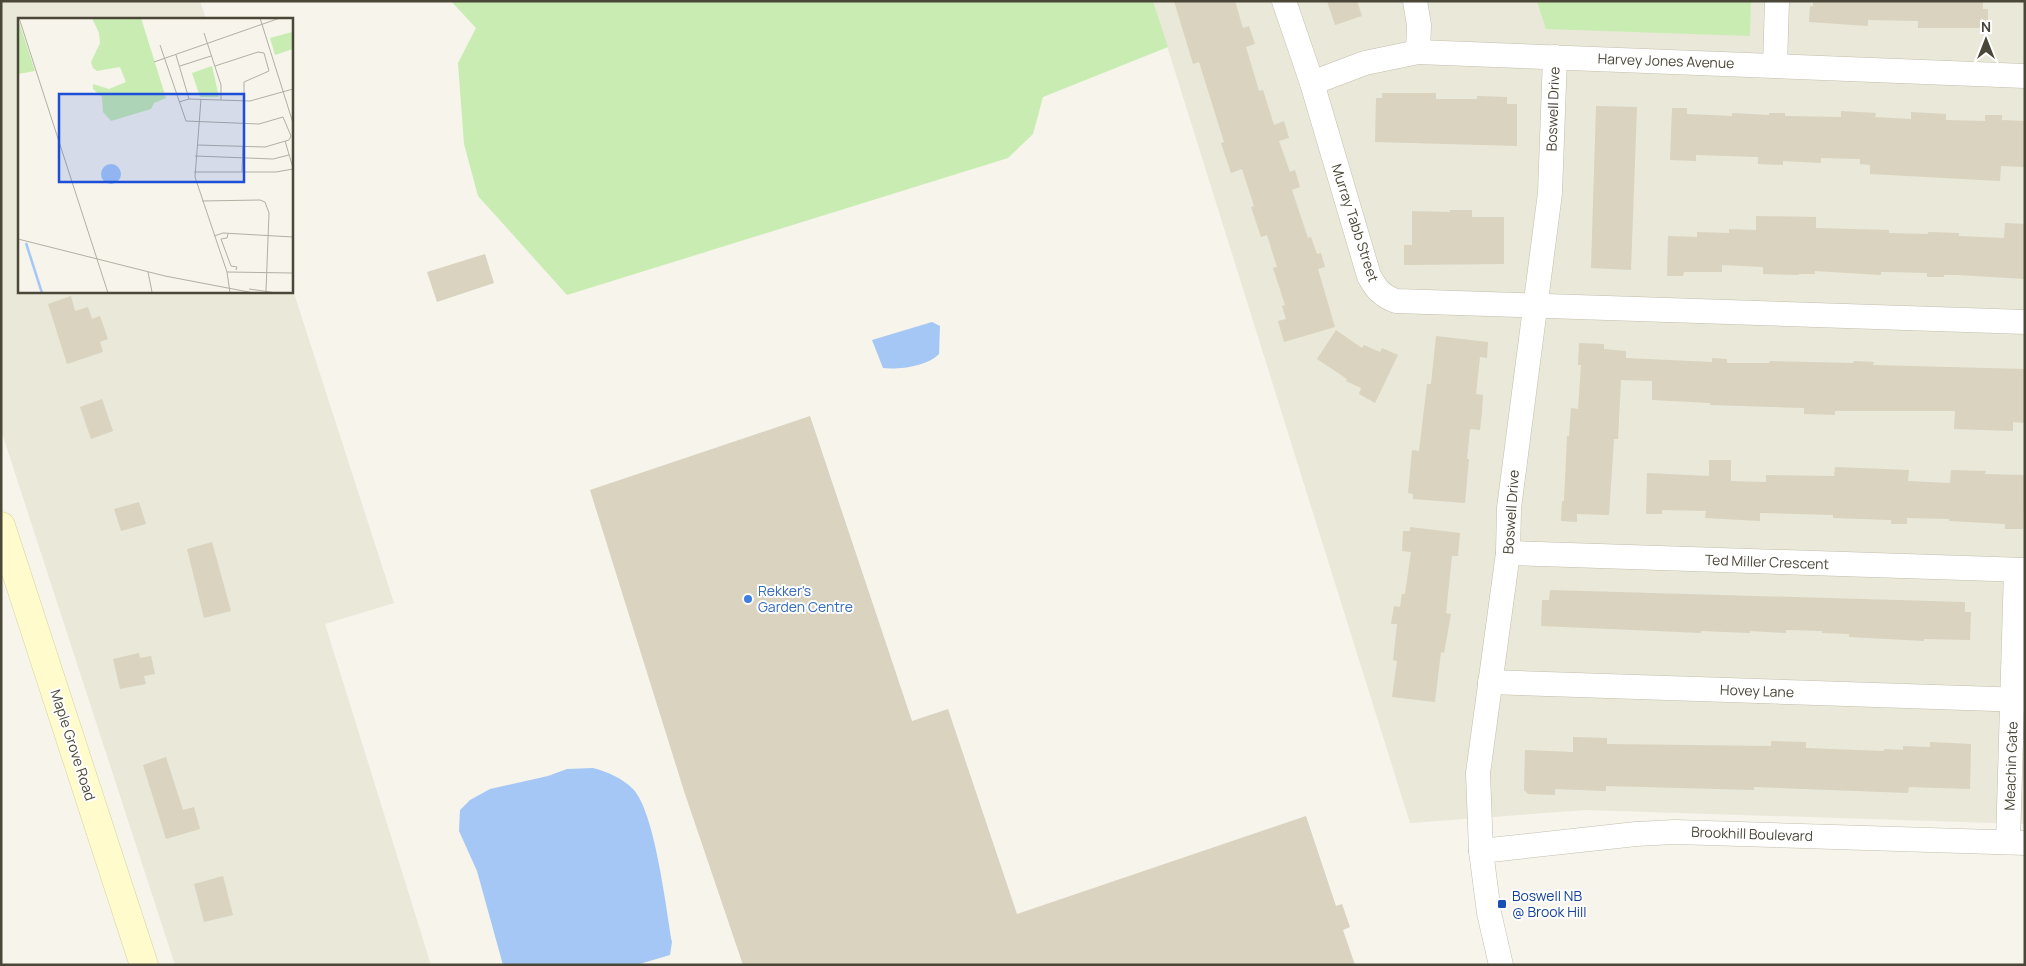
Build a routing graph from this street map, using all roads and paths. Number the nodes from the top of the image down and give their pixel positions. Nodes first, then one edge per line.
1 (1284, 1) edge
2 (1415, 1) edge
3 (1777, 1) edge
4 (1418, 52) junction
5 (1555, 57) junction
6 (1775, 65) junction
7 (2025, 76) edge
8 (1312, 83) junction
9 (1535, 306) junction
10 (2025, 322) edge
11 (1, 526) edge
12 (1508, 553) junction
13 (2020, 570) edge
14 (1490, 682) junction
15 (2019, 700) edge
16 (2016, 843) edge
17 (1481, 851) junction
18 (144, 965) edge
19 (1501, 965) edge

1 - 8 street, Murray Tabb Street
2 - 4 street
3 - 6 street
4 - 5 street, Harvey Jones Avenue
4 - 8 street, Harvey Jones Avenue
5 - 6 street, Harvey Jones Avenue
5 - 9 street, Boswell Drive
6 - 7 street, Harvey Jones Avenue
8 - 9 street, Murray Tabb Street
9 - 10 street
9 - 12 street, Boswell Drive
11 - 18 street, Maple Grove Road
12 - 13 street, Ted Miller Crescent
12 - 14 street, Boswell Drive
13 - 15 street, Meachin Gate
14 - 15 street, Hovey Lane
14 - 17 street, Boswell Drive
15 - 16 street, Meachin Gate
16 - 17 street, Brookhill Boulevard
17 - 19 street, Boswell Drive

